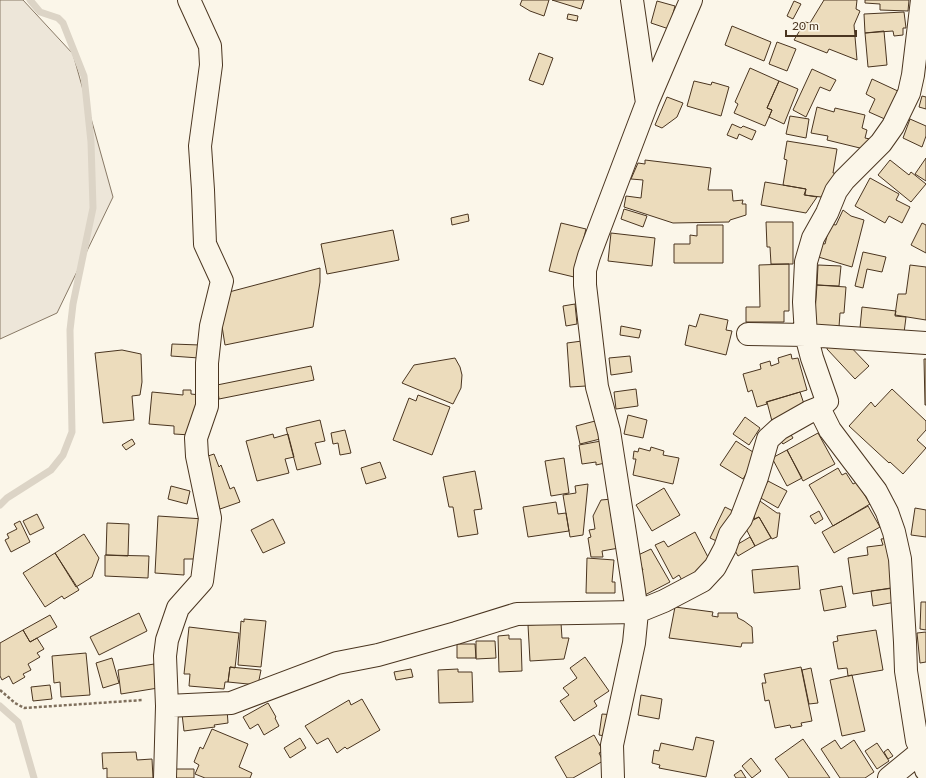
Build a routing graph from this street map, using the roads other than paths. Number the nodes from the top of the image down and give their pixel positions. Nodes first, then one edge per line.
1 (189, 0) edge
2 (632, 0) edge
3 (691, 0) edge
4 (922, 0) edge
5 (647, 103) junction
6 (748, 334) dead end
7 (806, 335) junction
8 (926, 343) edge
9 (819, 408) junction
10 (637, 612) junction
11 (166, 702) junction
12 (923, 750) edge
13 (165, 778) edge
14 (613, 778) edge
15 (889, 778) edge

1 - 11 street
2 - 5 street
3 - 5 street
4 - 7 street
5 - 10 street
6 - 7 street
7 - 8 street
7 - 9 street
9 - 10 street
9 - 12 street
10 - 11 street
10 - 14 street
11 - 13 street
12 - 15 street

